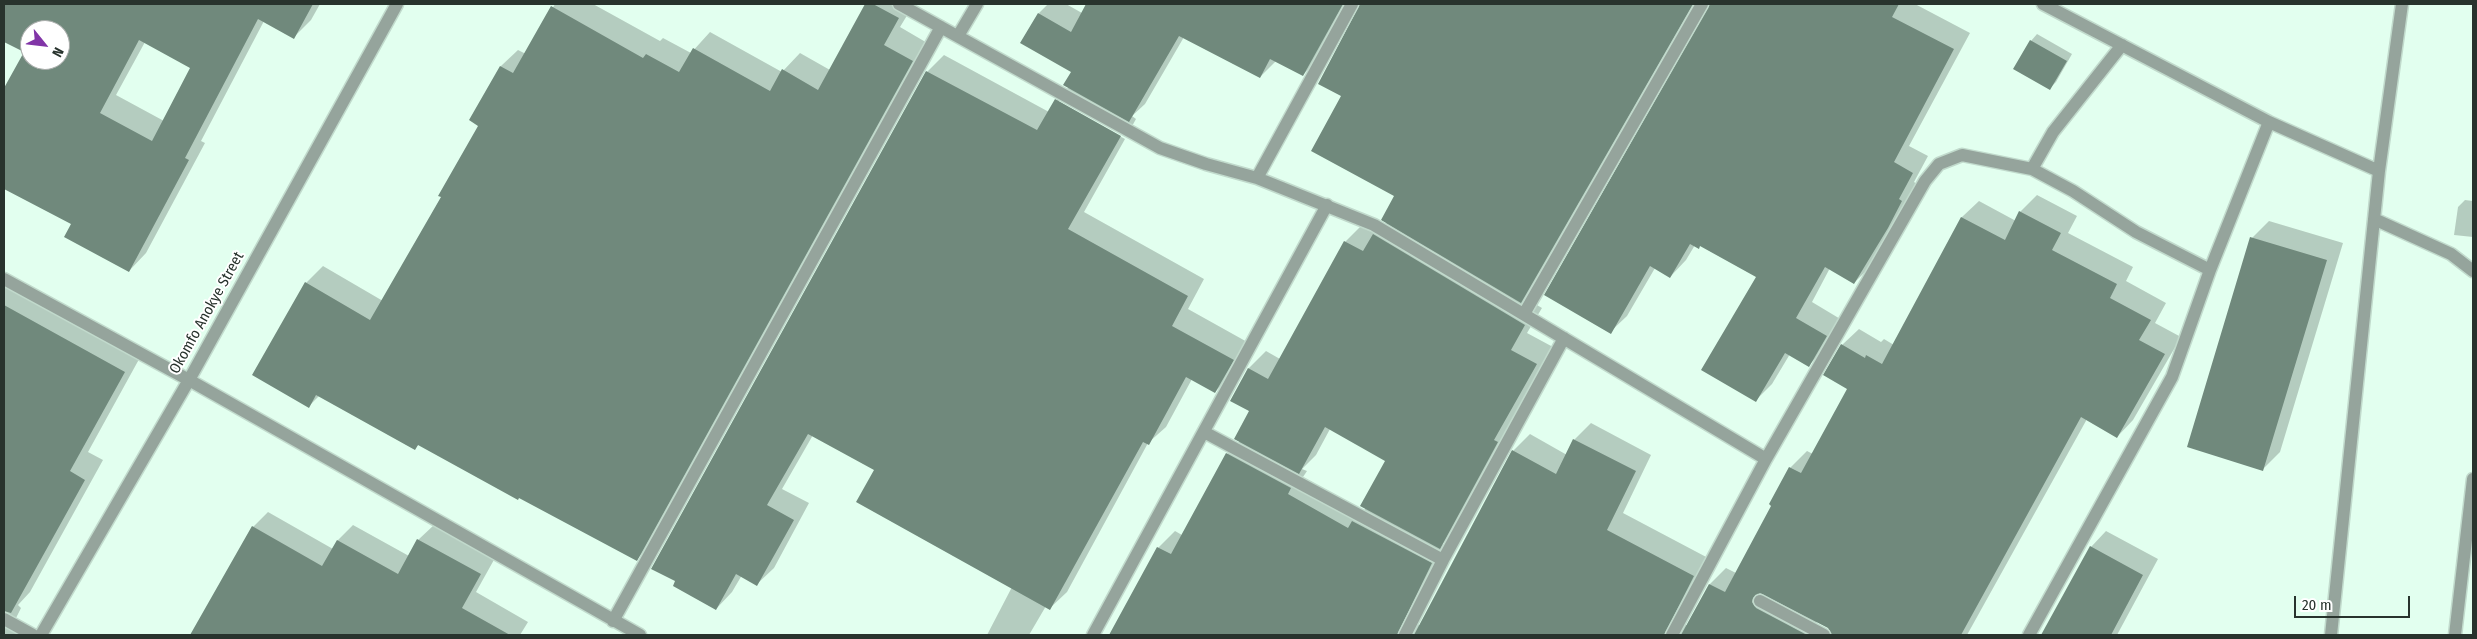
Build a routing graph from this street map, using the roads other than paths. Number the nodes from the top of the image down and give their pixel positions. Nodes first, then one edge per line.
1 (397, 4) edge
2 (899, 4) edge
3 (977, 4) edge
4 (1352, 4) edge
5 (1702, 4) edge
6 (2043, 4) edge
7 (2402, 4) edge
8 (941, 27) junction
9 (958, 36) junction
10 (2122, 45) junction
11 (2269, 122) junction
12 (2032, 169) junction
13 (2379, 171) junction
14 (1257, 178) junction
15 (1327, 205) junction
16 (2374, 219) junction
17 (2210, 270) junction
18 (2473, 271) edge
19 (4, 279) edge
20 (1524, 314) junction
21 (1564, 338) junction
22 (189, 380) junction
23 (1204, 432) junction
24 (1766, 459) junction
25 (2473, 479) edge
26 (1443, 560) junction
27 (1760, 600) dead end
28 (4, 619) edge
29 (613, 620) junction
30 (33, 635) edge
31 (41, 635) edge
32 (640, 635) edge
33 (1093, 635) edge
34 (1406, 635) edge
35 (1672, 635) edge
36 (1824, 635) edge
37 (2029, 635) edge
38 (2331, 635) edge
39 (2455, 635) edge

1 - 22 street, Okomfo Anokye Street
2 - 8 street
3 - 9 street
4 - 14 street
5 - 20 street
6 - 10 street
7 - 13 street
8 - 9 street
8 - 29 street
9 - 14 street
10 - 11 street
10 - 12 street
11 - 13 street
11 - 17 street
12 - 17 street
12 - 24 street
13 - 16 street
14 - 15 street
15 - 20 street
15 - 23 street
16 - 18 street
16 - 38 street
17 - 37 street
19 - 22 street
20 - 21 street
21 - 24 street
21 - 26 street
22 - 29 street
22 - 31 street, Okomfo Anokye Street
23 - 26 street
23 - 33 street
24 - 35 street
25 - 39 street
26 - 34 street
27 - 36 street
28 - 30 street
29 - 32 street

